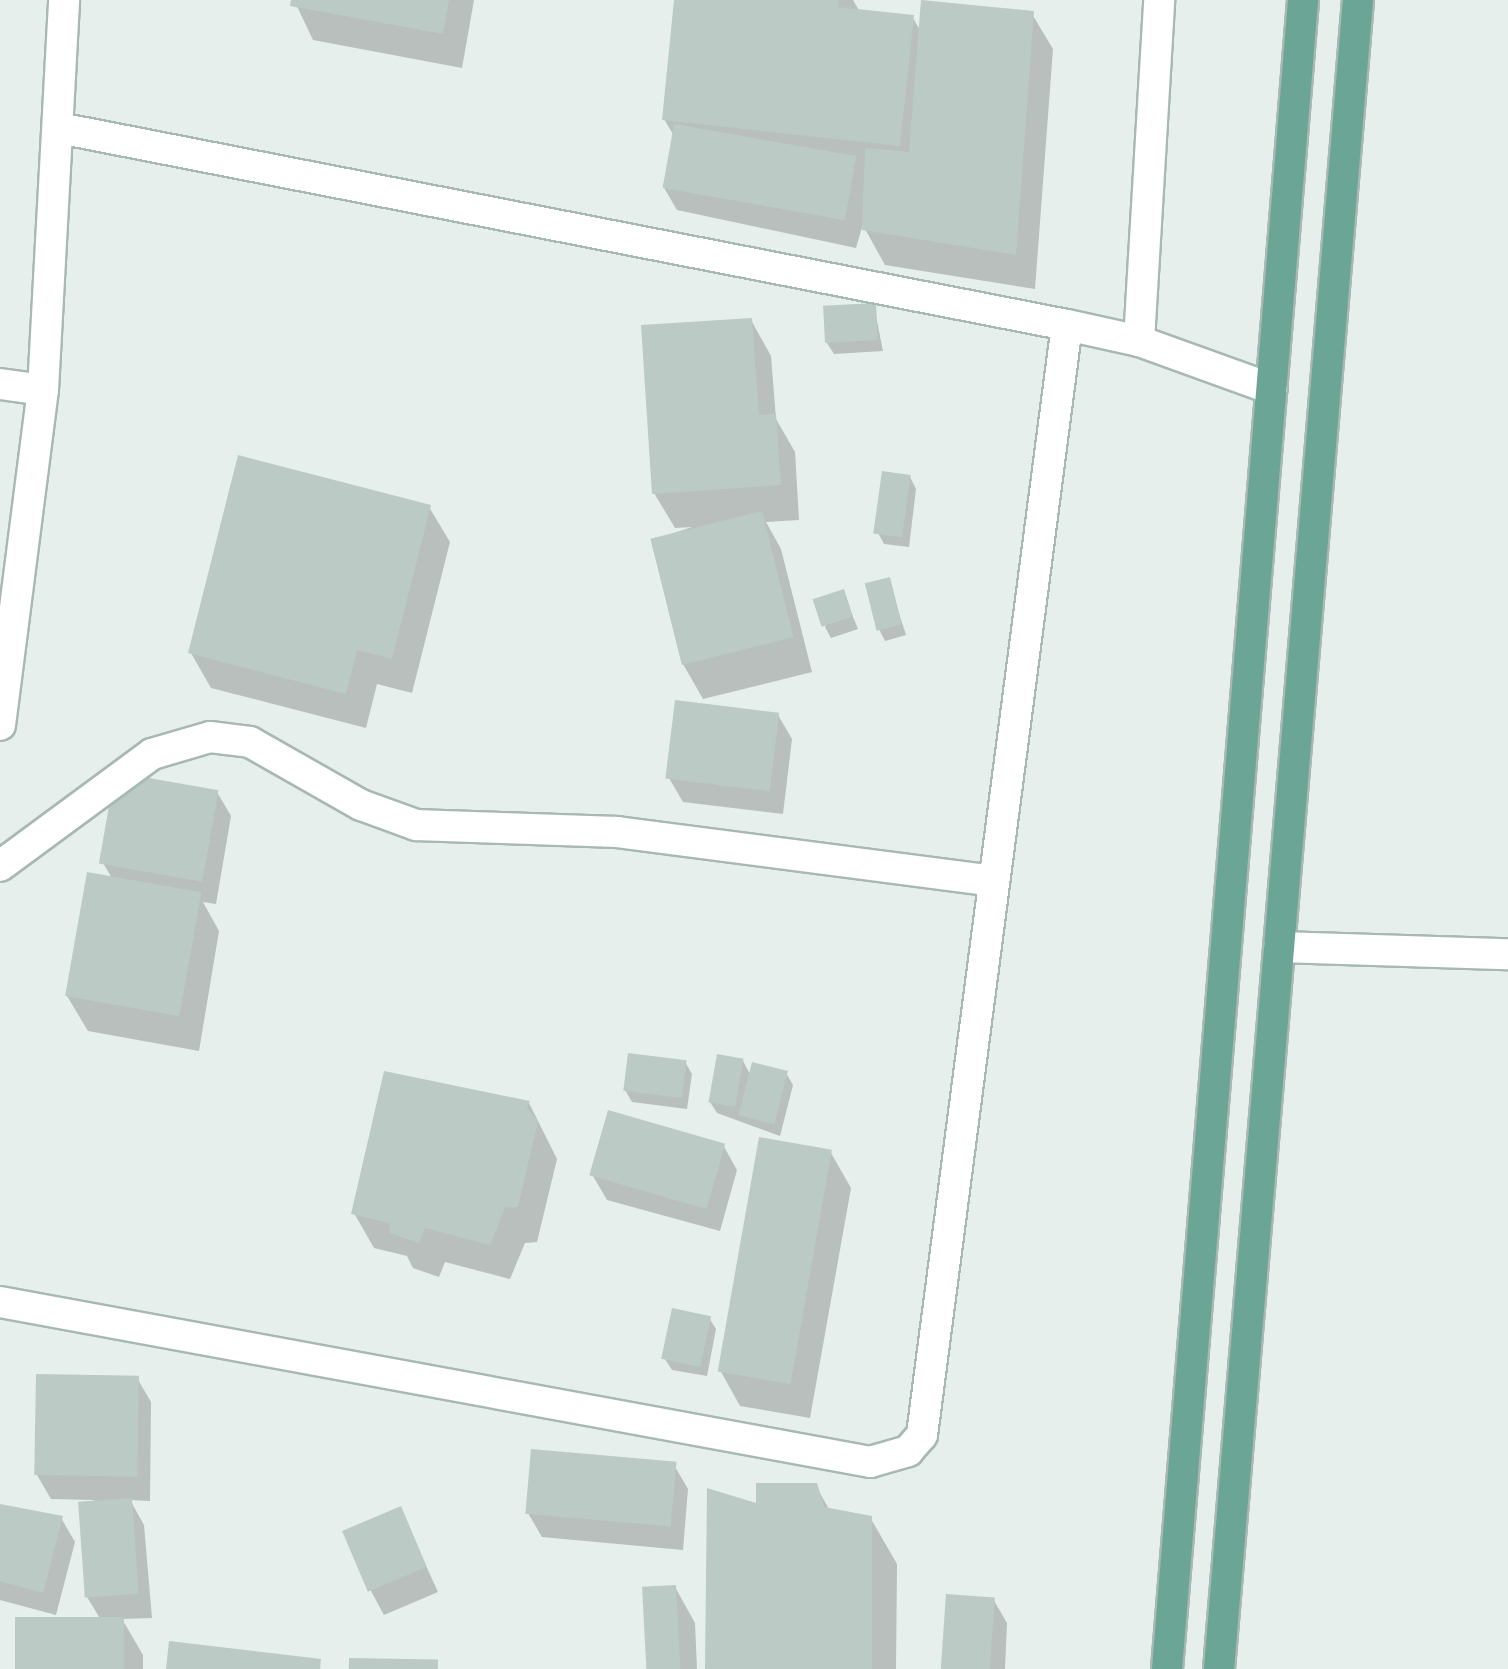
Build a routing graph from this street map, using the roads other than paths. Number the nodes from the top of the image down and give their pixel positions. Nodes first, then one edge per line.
1 (64, 0) edge
2 (1159, 0) edge
3 (1303, 0) edge
4 (1358, 0) edge
5 (59, 128) junction
6 (1067, 325) junction
7 (1139, 341) junction
8 (0, 384) edge
9 (1272, 388) junction
10 (43, 390) junction
11 (0, 725) edge
12 (0, 866) edge
13 (994, 880) junction
14 (1279, 948) junction
15 (1508, 954) edge
16 (0, 1302) edge
17 (1239, 1428) junction
18 (1185, 1449) junction
19 (1167, 1669) edge
20 (1219, 1669) edge

1 - 5 street
2 - 7 street
3 - 9 main road
4 - 14 main road
5 - 6 street
5 - 10 street
6 - 7 street
6 - 13 street
7 - 9 street
8 - 10 street
9 - 18 main road
10 - 11 street
12 - 13 street
13 - 16 street
14 - 15 street
14 - 17 main road
17 - 18 main road
17 - 20 main road
18 - 19 main road

